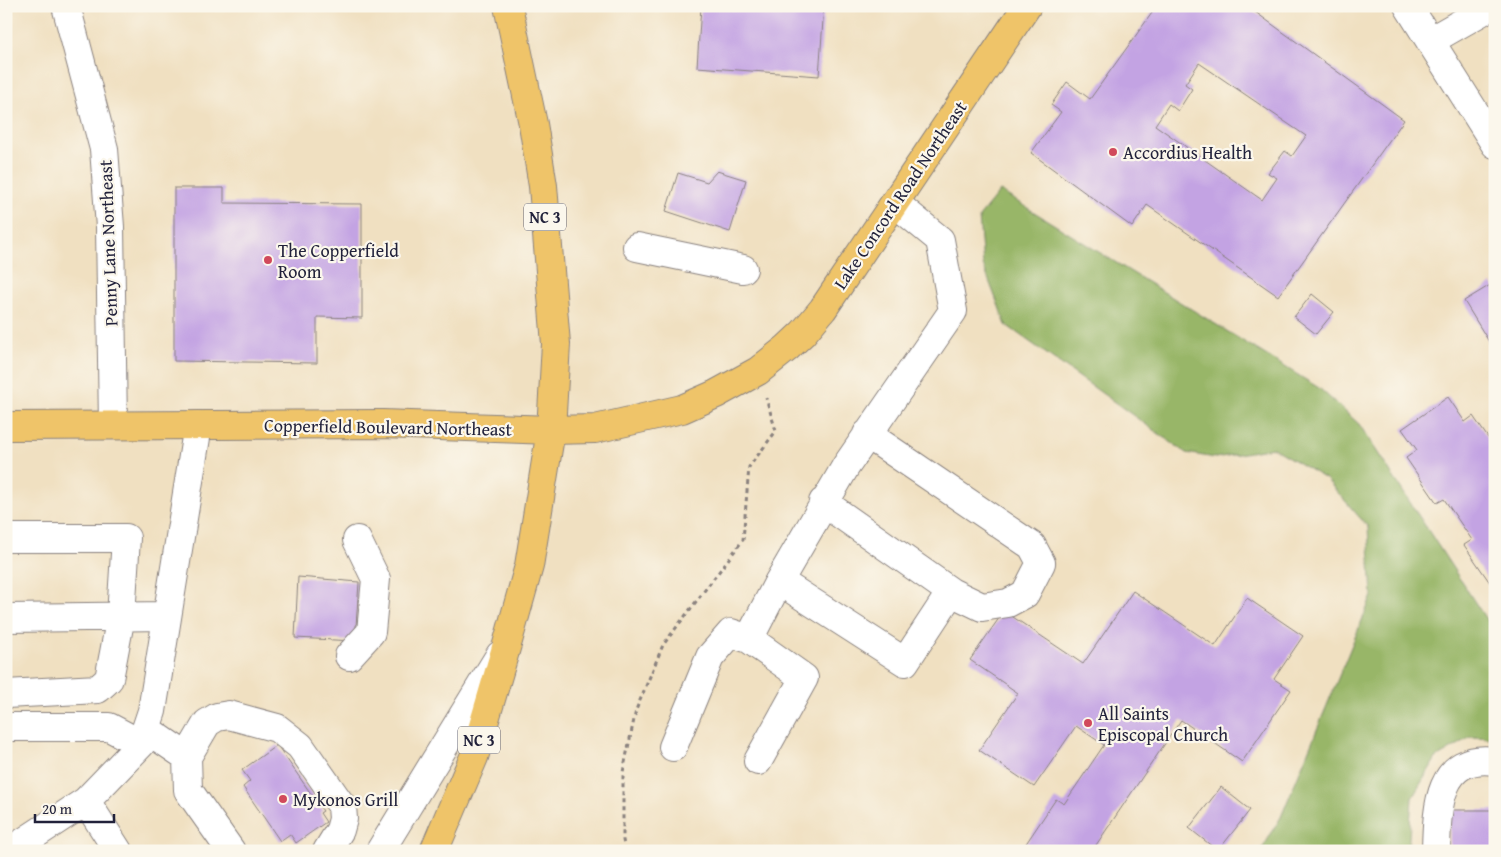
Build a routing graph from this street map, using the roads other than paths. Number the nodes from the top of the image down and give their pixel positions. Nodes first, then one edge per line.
1 (66, 6) edge
2 (508, 6) edge
3 (1027, 6) edge
4 (1408, 6) edge
5 (1491, 6) edge
6 (1430, 42) junction
7 (1495, 144) edge
8 (895, 202) junction
9 (637, 247) dead end
10 (743, 269) dead end
11 (758, 371) joint
12 (113, 425) junction
13 (198, 425) junction
14 (6, 426) edge
15 (551, 430) junction
16 (867, 434) junction
17 (824, 502) junction
18 (6, 538) edge
19 (357, 540) dead end
20 (779, 581) junction
21 (951, 592) junction
22 (121, 616) junction
23 (167, 616) junction
24 (6, 618) edge
25 (749, 639) junction
26 (508, 641) junction
27 (348, 656) dead end
28 (6, 694) edge
29 (6, 727) edge
30 (143, 736) junction
31 (673, 747) dead end
32 (187, 757) junction
33 (1495, 761) edge
34 (758, 762) dead end
35 (86, 801) junction
36 (438, 843) edge
37 (10, 851) edge
38 (118, 851) edge
39 (230, 851) edge
40 (327, 851) edge
41 (380, 851) edge
42 (1436, 851) edge

1 - 12 street, Penny Lane Northeast
2 - 15 main road, NC 3
3 - 8 main road, Lake Concord Road Northeast
4 - 6 street
5 - 6 street
6 - 7 street
8 - 11 main road, Lake Concord Road Northeast
8 - 16 street
9 - 10 street
11 - 15 main road, Copperfield Boulevard Northeast
12 - 13 main road, Copperfield Boulevard Northeast
12 - 14 main road, Copperfield Boulevard Northeast
13 - 15 main road, Copperfield Boulevard Northeast
13 - 23 street
15 - 26 main road, NC 3
16 - 17 street
16 - 21 street
17 - 20 street
17 - 21 street
18 - 22 street
19 - 27 street
20 - 21 street
20 - 25 street
22 - 23 street
22 - 24 street
22 - 28 street
23 - 30 street
25 - 31 street
25 - 34 street
26 - 36 main road, NC 3
26 - 41 street
29 - 30 street
30 - 32 street
30 - 35 street
32 - 39 street
32 - 40 street
33 - 42 street
35 - 37 street
35 - 38 street

